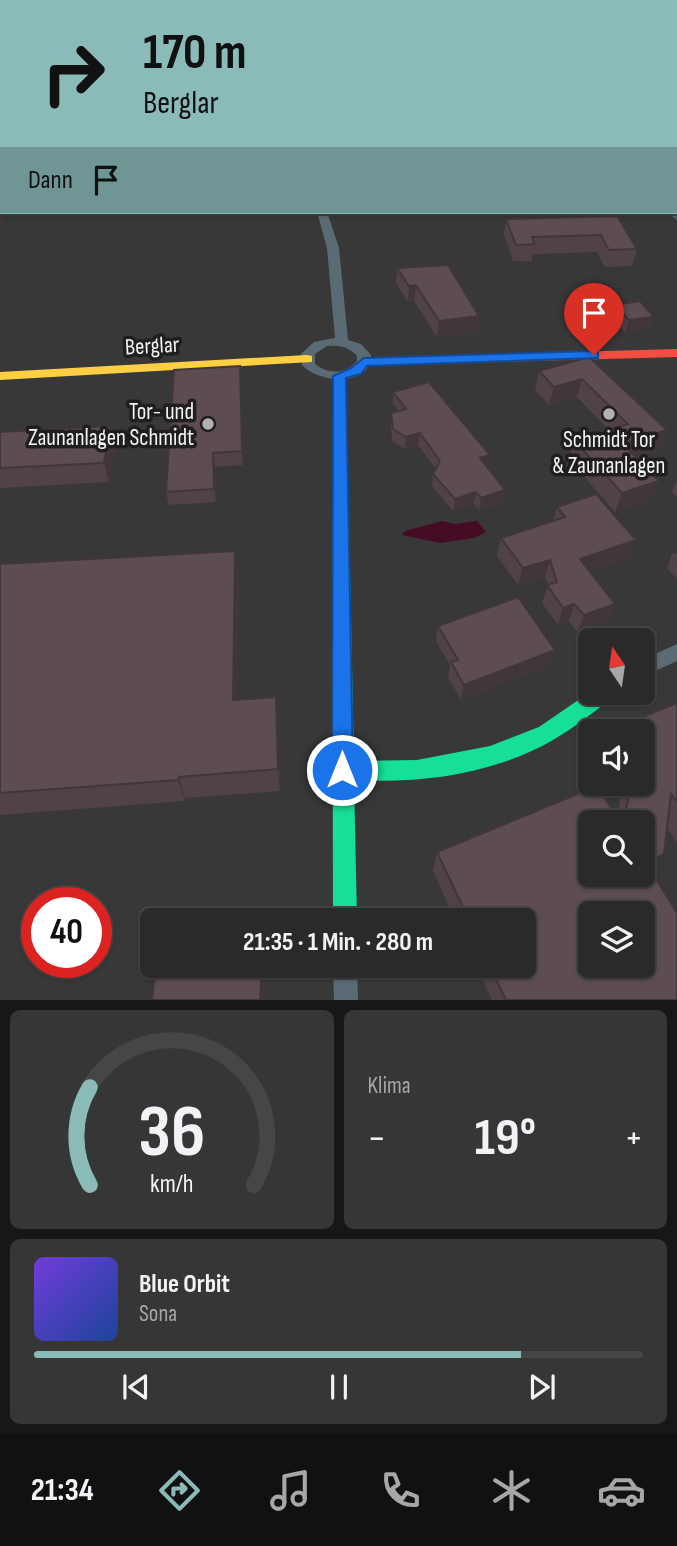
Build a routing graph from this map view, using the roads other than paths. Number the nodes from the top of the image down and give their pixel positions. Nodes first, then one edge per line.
1 (323, 214) edge
2 (342, 342) junction
3 (677, 352) edge
4 (307, 359) junction
5 (364, 362) junction
6 (0, 376) edge
7 (339, 376) junction
8 (677, 652) edge
9 (655, 663) edge
10 (586, 705) edge
11 (342, 770) junction
12 (345, 908) edge
13 (345, 978) edge
14 (346, 1000) edge

1 - 2 street
2 - 4 street
2 - 5 street
3 - 5 street
4 - 6 street, Berglar
4 - 7 street
5 - 7 street
7 - 11 street
8 - 9 street
10 - 11 street
11 - 12 street
13 - 14 street

